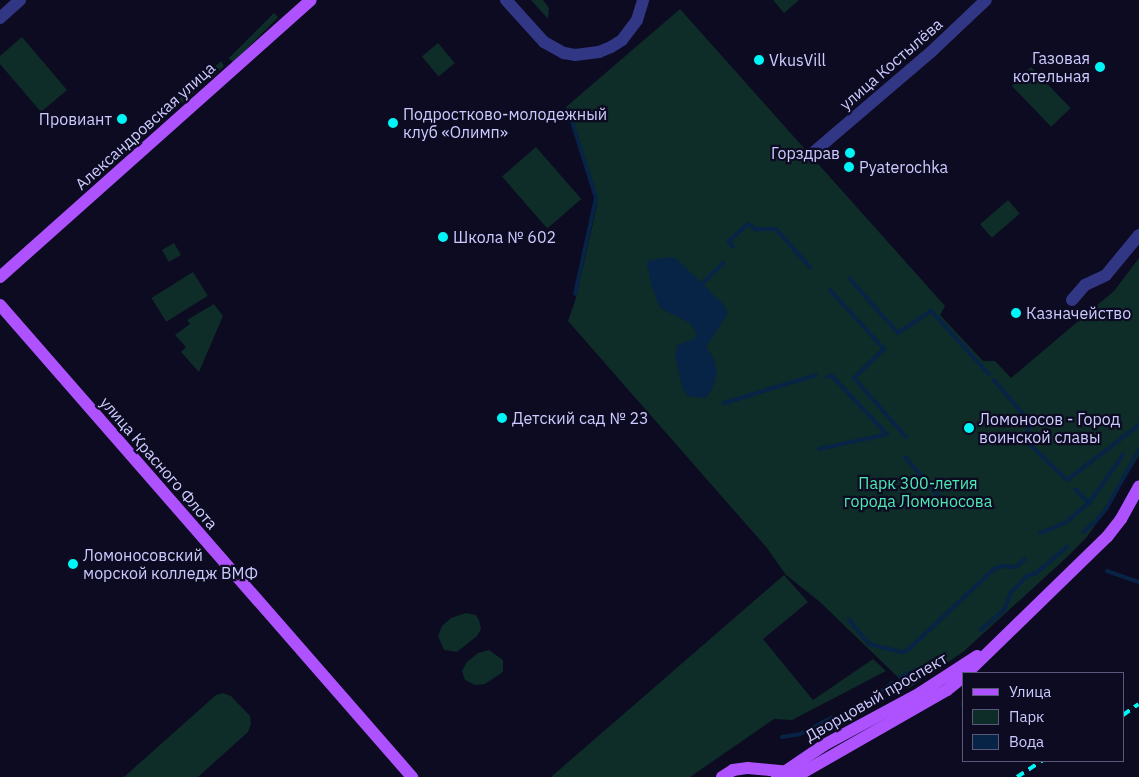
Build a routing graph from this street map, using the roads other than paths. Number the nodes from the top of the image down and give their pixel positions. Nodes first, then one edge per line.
1 (20, 0) edge
2 (311, 0) edge
3 (506, 0) edge
4 (643, 0) edge
5 (986, 0) edge
6 (0, 18) edge
7 (815, 151) dead end
8 (1139, 235) edge
9 (0, 276) edge
10 (1072, 300) dead end
11 (0, 306) edge
12 (1139, 486) edge
13 (992, 647) junction
14 (968, 672) edge
15 (962, 678) edge
16 (785, 773) edge
17 (412, 777) edge
18 (722, 777) edge

1 - 6 street
2 - 9 main road, Александровская улица
3 - 4 street
5 - 7 street, улица Костылёва
8 - 10 street
11 - 17 main road, улица Красного Флота
12 - 13 main road, Дворцовый проспект
13 - 14 main road, Дворцовый проспект
13 - 16 main road, Дворцовый проспект
15 - 16 main road, Дворцовый проспект
16 - 18 main road

